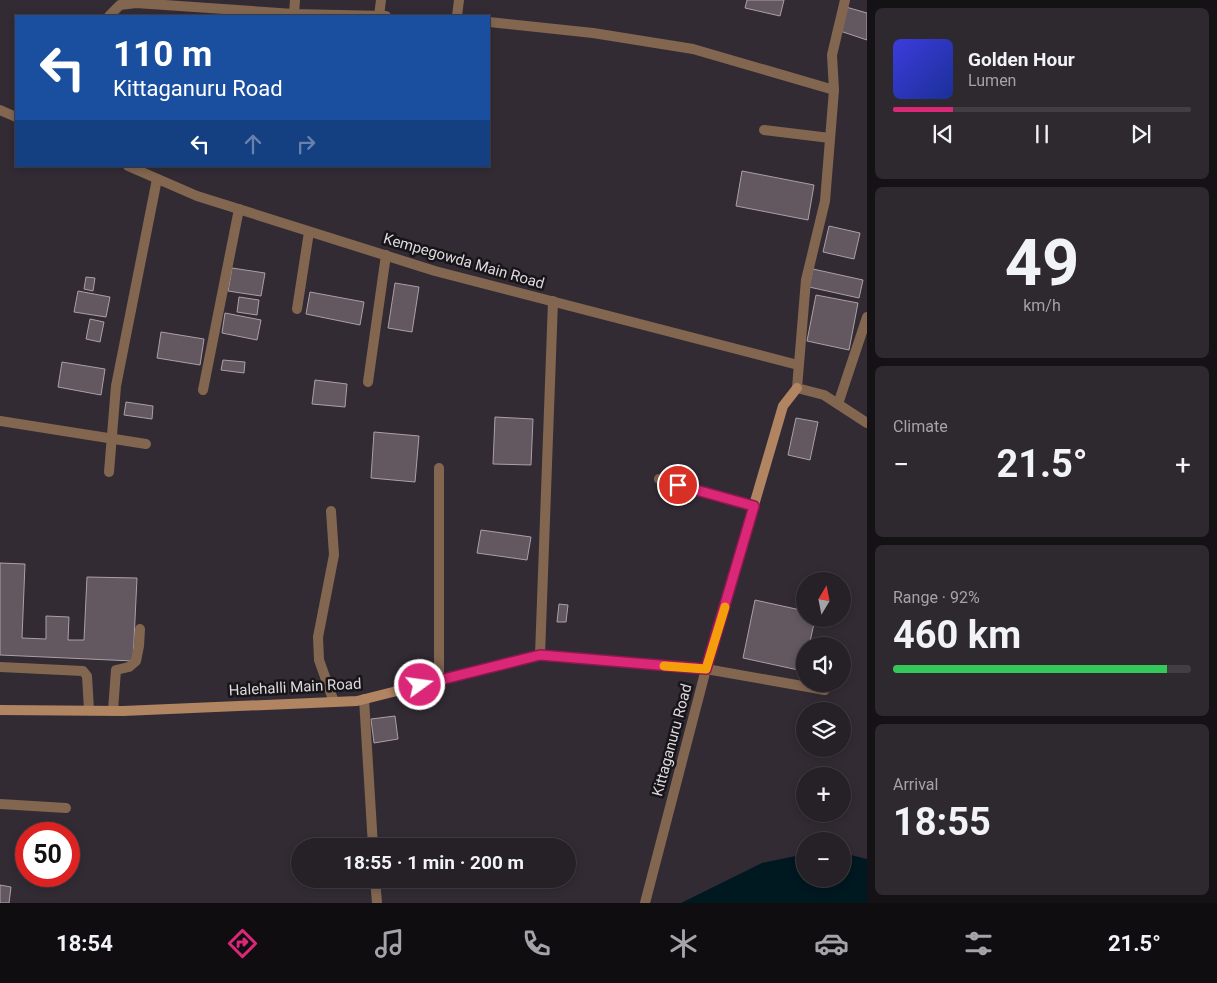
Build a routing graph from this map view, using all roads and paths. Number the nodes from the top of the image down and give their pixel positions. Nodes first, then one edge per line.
1 (296, 0) edge
2 (380, 0) edge
3 (458, 0) edge
4 (845, 0) edge
5 (120, 3) edge
6 (210, 4) edge
7 (294, 14) junction
8 (111, 15) edge
9 (336, 15) edge
10 (379, 15) edge
11 (457, 15) edge
12 (490, 22) edge
13 (834, 90) junction
14 (0, 110) edge
15 (15, 118) edge
16 (764, 130) dead end
17 (830, 138) junction
18 (130, 167) edge
19 (157, 179) junction
20 (239, 209) junction
21 (309, 232) junction
22 (386, 256) junction
23 (553, 301) junction
24 (297, 309) dead end
25 (867, 317) edge
26 (798, 365) junction
27 (368, 382) dead end
28 (797, 388) junction
29 (203, 390) dead end
30 (838, 404) junction
31 (0, 421) edge
32 (867, 423) edge
33 (112, 438) junction
34 (146, 444) dead end
35 (439, 468) dead end
36 (109, 472) dead end
37 (659, 479) dead end
38 (754, 506) junction
39 (332, 511) dead end
40 (140, 629) dead end
41 (540, 655) junction
42 (0, 667) edge
43 (706, 669) junction
44 (438, 680) junction
45 (796, 685) edge
46 (364, 699) junction
47 (334, 702) junction
48 (0, 710) edge
49 (89, 710) junction
50 (113, 710) junction
51 (0, 804) edge
52 (66, 808) dead end
53 (373, 838) edge
54 (376, 888) edge
55 (377, 903) edge
56 (645, 903) edge

1 - 7 street
2 - 10 street
3 - 11 street
4 - 13 street
5 - 6 street
5 - 8 street
6 - 7 street
7 - 9 street
12 - 13 street
13 - 17 street
14 - 15 street
16 - 17 street
17 - 26 street
18 - 19 street, Kempegowda Main Road
19 - 20 street, Kempegowda Main Road
19 - 33 street
20 - 21 street, Kempegowda Main Road
20 - 29 street
21 - 22 street, Kempegowda Main Road
21 - 24 street
22 - 23 street, Kempegowda Main Road
22 - 27 street
23 - 26 street, Kempegowda Main Road
23 - 41 street
25 - 30 street
26 - 28 street
28 - 30 street
28 - 38 main road, Kittaganuru Road
30 - 32 street
31 - 33 street
33 - 34 street
33 - 36 street
35 - 44 street
37 - 38 street
38 - 43 main road, Kittaganuru Road
39 - 47 street
40 - 50 street
41 - 43 main road, Halehalli Main Road
41 - 44 main road, Halehalli Main Road
42 - 49 street
43 - 45 street
43 - 56 street, Kittaganuru Road
44 - 46 main road, Halehalli Main Road
46 - 47 main road, Halehalli Main Road
46 - 53 street
47 - 50 main road, Halehalli Main Road
48 - 49 main road, Halehalli Main Road
49 - 50 main road, Halehalli Main Road
51 - 52 street
54 - 55 street

